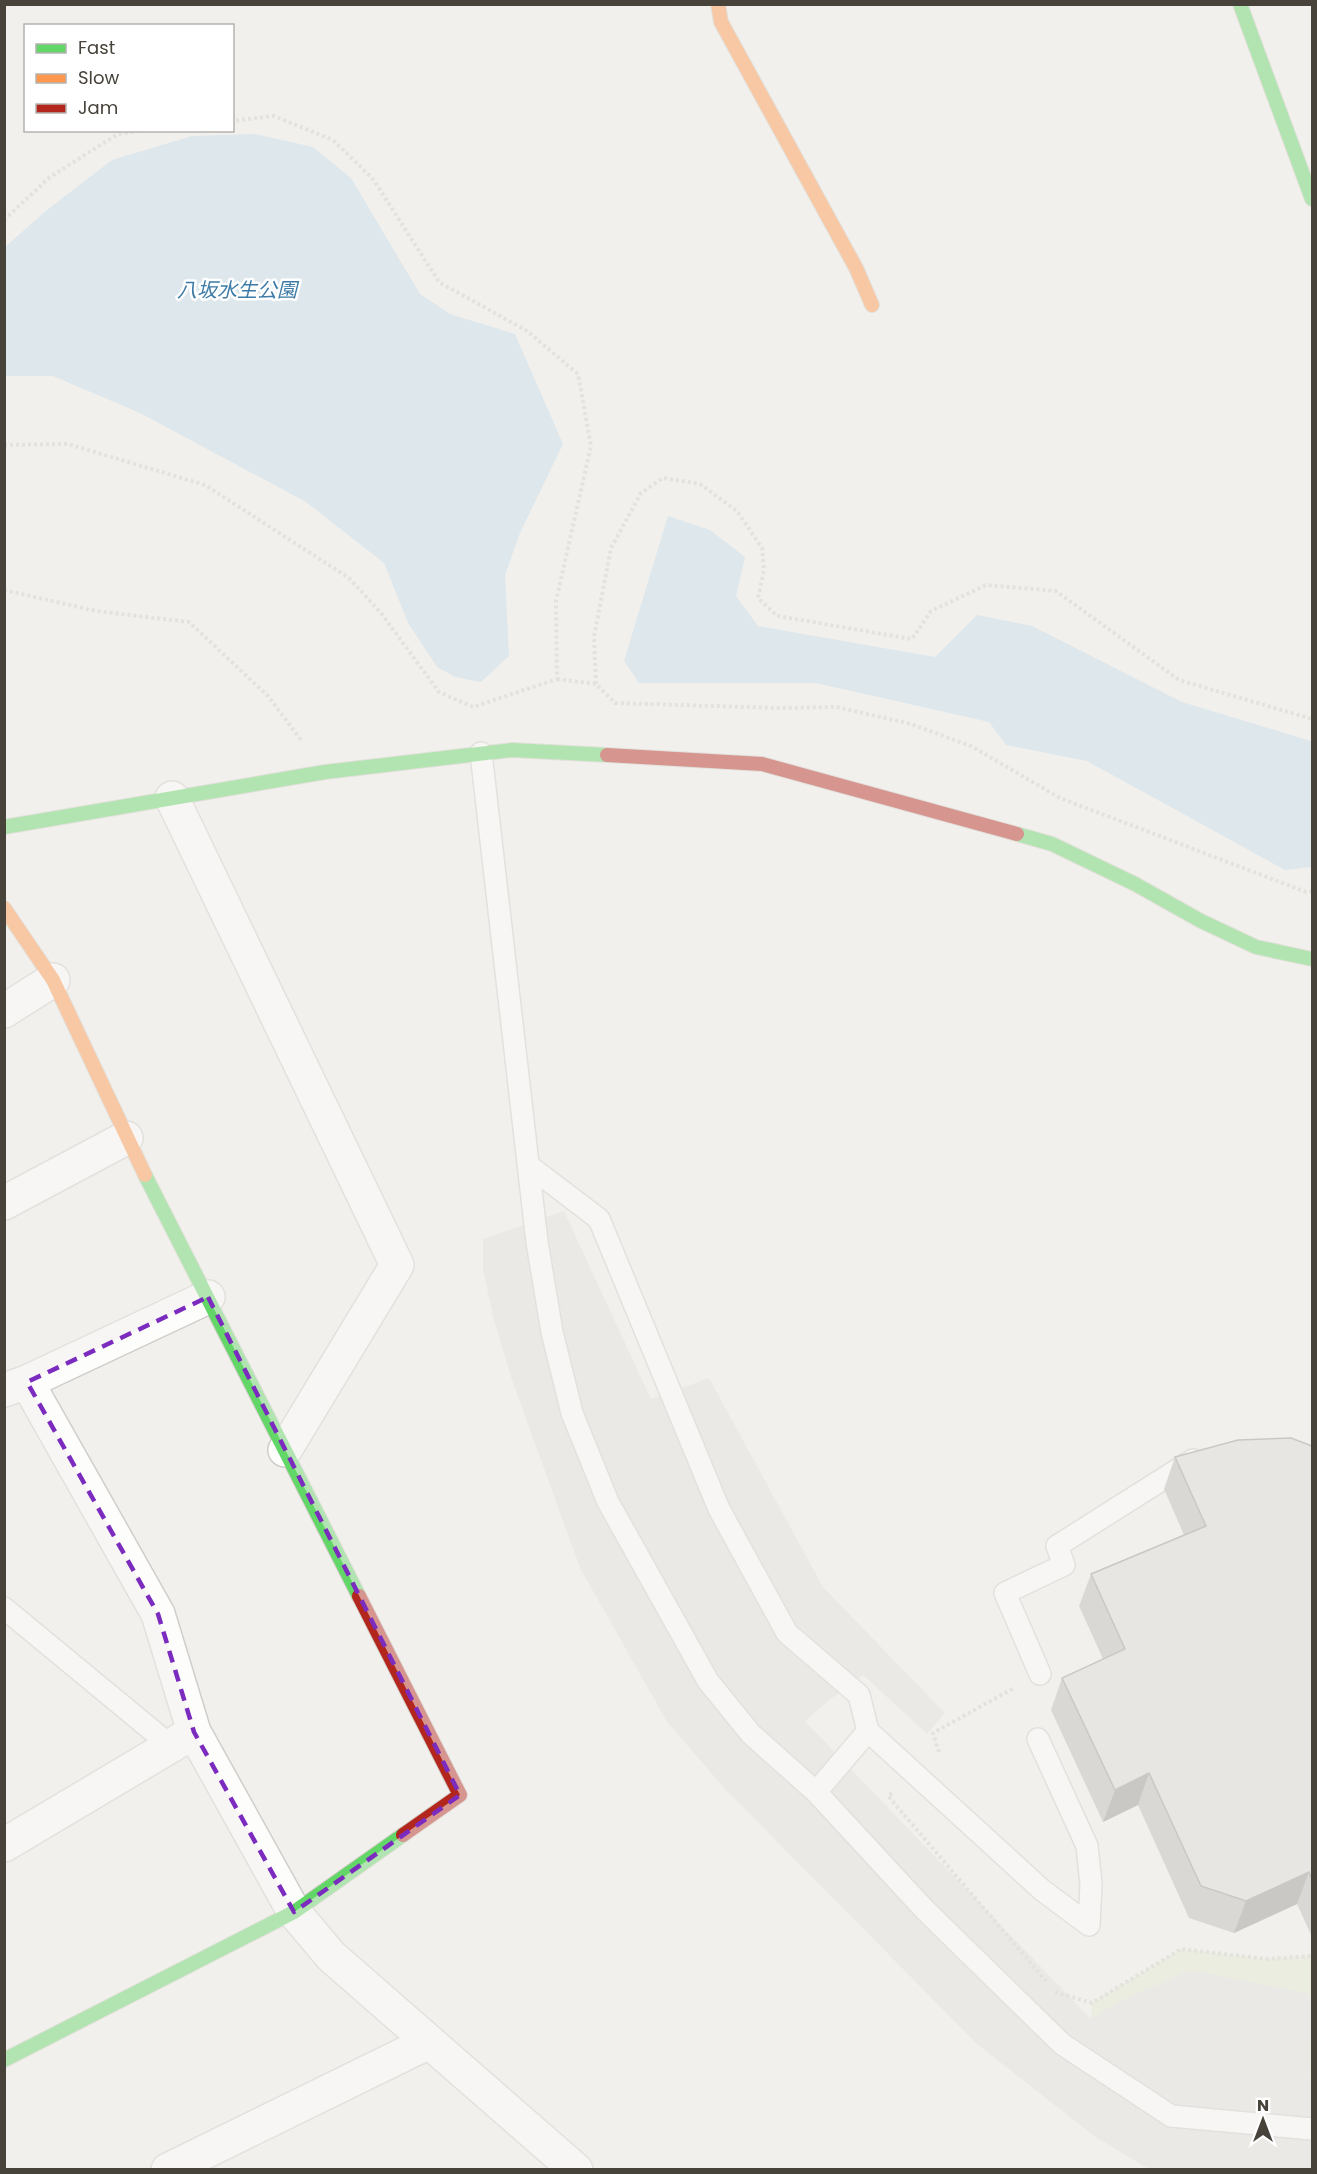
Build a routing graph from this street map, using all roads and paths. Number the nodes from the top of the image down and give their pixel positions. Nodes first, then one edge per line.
1 (718, 4) edge
2 (1240, 4) edge
3 (234, 121) edge
4 (132, 132) edge
5 (1312, 199) edge
6 (4, 220) edge
7 (872, 305) dead end
8 (4, 445) edge
9 (4, 590) edge
10 (557, 679) junction
11 (596, 684) junction
12 (1312, 719) edge
13 (481, 753) junction
14 (325, 772) junction
15 (172, 798) junction
16 (4, 827) edge
17 (1312, 891) edge
18 (4, 908) edge
19 (1312, 958) edge
20 (53, 980) junction
21 (4, 1011) edge
22 (126, 1138) junction
23 (528, 1166) junction
24 (4, 1203) edge
25 (207, 1297) junction
26 (16, 1386) edge
27 (285, 1450) junction
28 (1214, 1454) edge
29 (4, 1608) edge
30 (1040, 1674) dead end
31 (868, 1731) junction
32 (182, 1739) junction
33 (1038, 1739) dead end
34 (816, 1792) junction
35 (4, 1845) edge
36 (294, 1912) junction
37 (429, 2042) junction
38 (4, 2061) edge
39 (1312, 2129) edge
40 (563, 2166) edge
41 (168, 2169) edge

1 - 7 street
2 - 5 street
3 - 10 path
4 - 6 path
8 - 10 path
9 - 14 path
10 - 11 path
11 - 12 path
11 - 17 path
13 - 14 street
13 - 19 street
13 - 23 lane
14 - 15 street
15 - 16 street
15 - 27 street
18 - 20 street
20 - 21 street
20 - 22 street
22 - 24 street
22 - 25 street
23 - 31 lane
23 - 34 lane
25 - 26 street
25 - 27 street
26 - 32 street
27 - 36 street
28 - 30 lane
29 - 32 lane
31 - 33 lane
31 - 34 lane
32 - 35 street
32 - 36 street
34 - 39 lane
36 - 37 street
36 - 38 street
37 - 40 street
37 - 41 street

